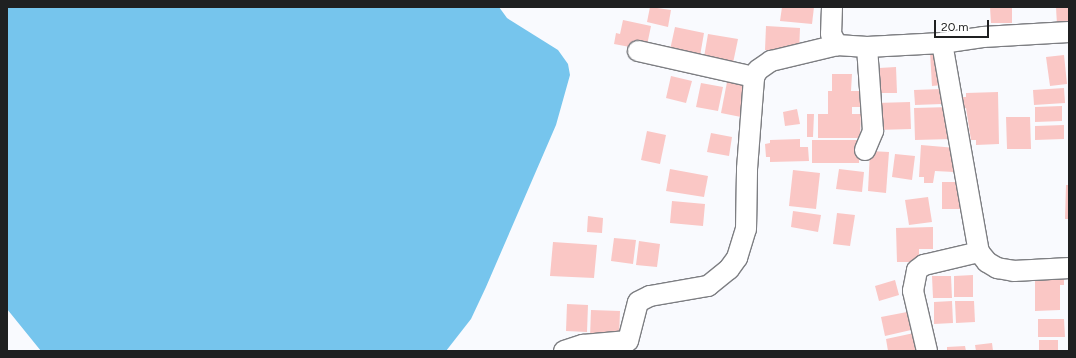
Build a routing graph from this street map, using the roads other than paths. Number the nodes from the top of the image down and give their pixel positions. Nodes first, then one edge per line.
1 (832, 7) edge
2 (1069, 32) edge
3 (942, 43) junction
4 (837, 45) junction
5 (867, 47) junction
6 (638, 51) dead end
7 (754, 77) junction
8 (865, 150) dead end
9 (979, 252) junction
10 (1069, 268) edge
11 (628, 346) edge
12 (564, 351) edge
13 (927, 351) edge

1 - 4 street
2 - 3 street
3 - 5 street
3 - 9 street
4 - 5 street
4 - 7 street
5 - 8 street
6 - 7 street
7 - 11 street
9 - 10 street
9 - 13 street
11 - 12 street

